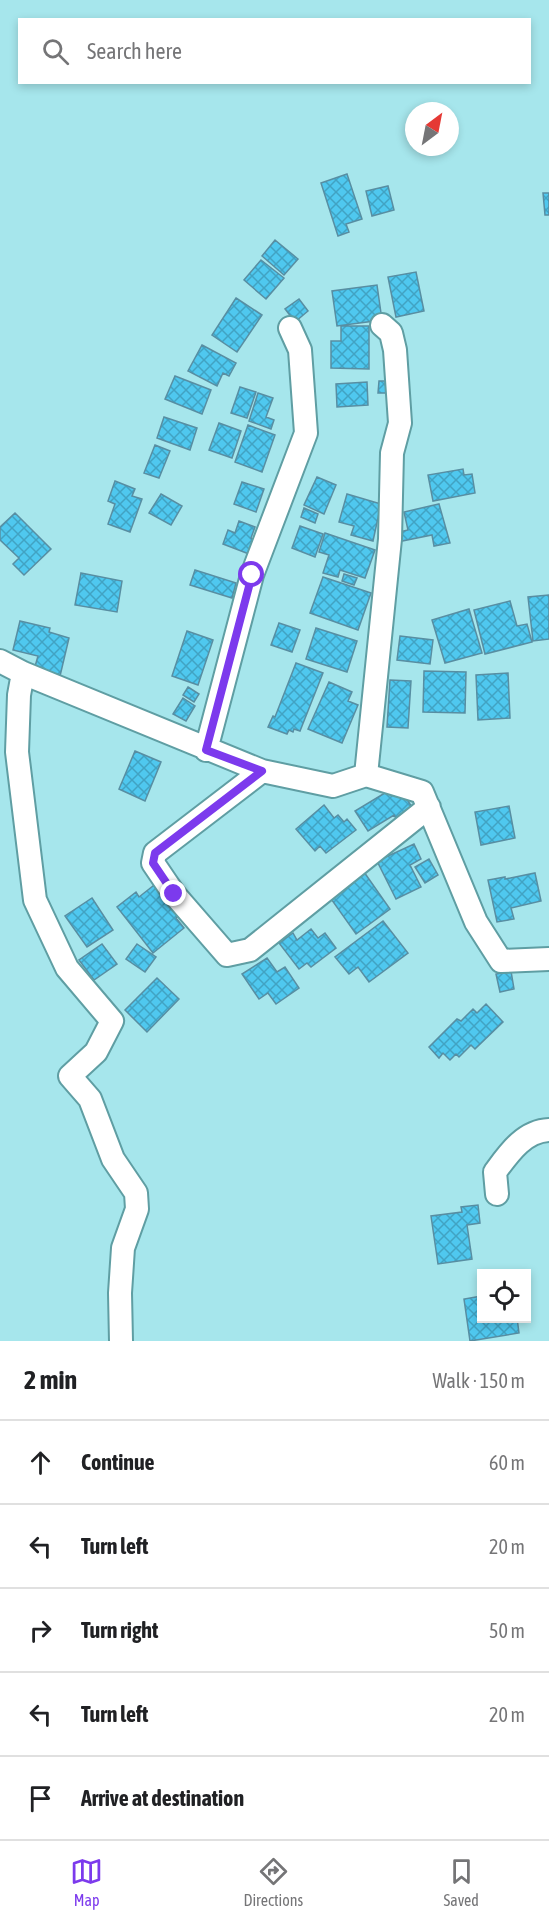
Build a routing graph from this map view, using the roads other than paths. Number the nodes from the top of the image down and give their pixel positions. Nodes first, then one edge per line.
1 (382, 325) dead end
2 (290, 328) dead end
3 (0, 661) edge
4 (23, 673) junction
5 (206, 750) junction
6 (262, 771) junction
7 (366, 775) junction
8 (429, 807) junction
9 (549, 959) edge
10 (549, 1130) edge
11 (496, 1194) dead end
12 (121, 1341) edge

1 - 7 street
2 - 5 street
3 - 4 street
4 - 5 street
4 - 12 street
5 - 6 street
6 - 7 street
6 - 8 street
7 - 8 street
8 - 9 street
10 - 11 street

